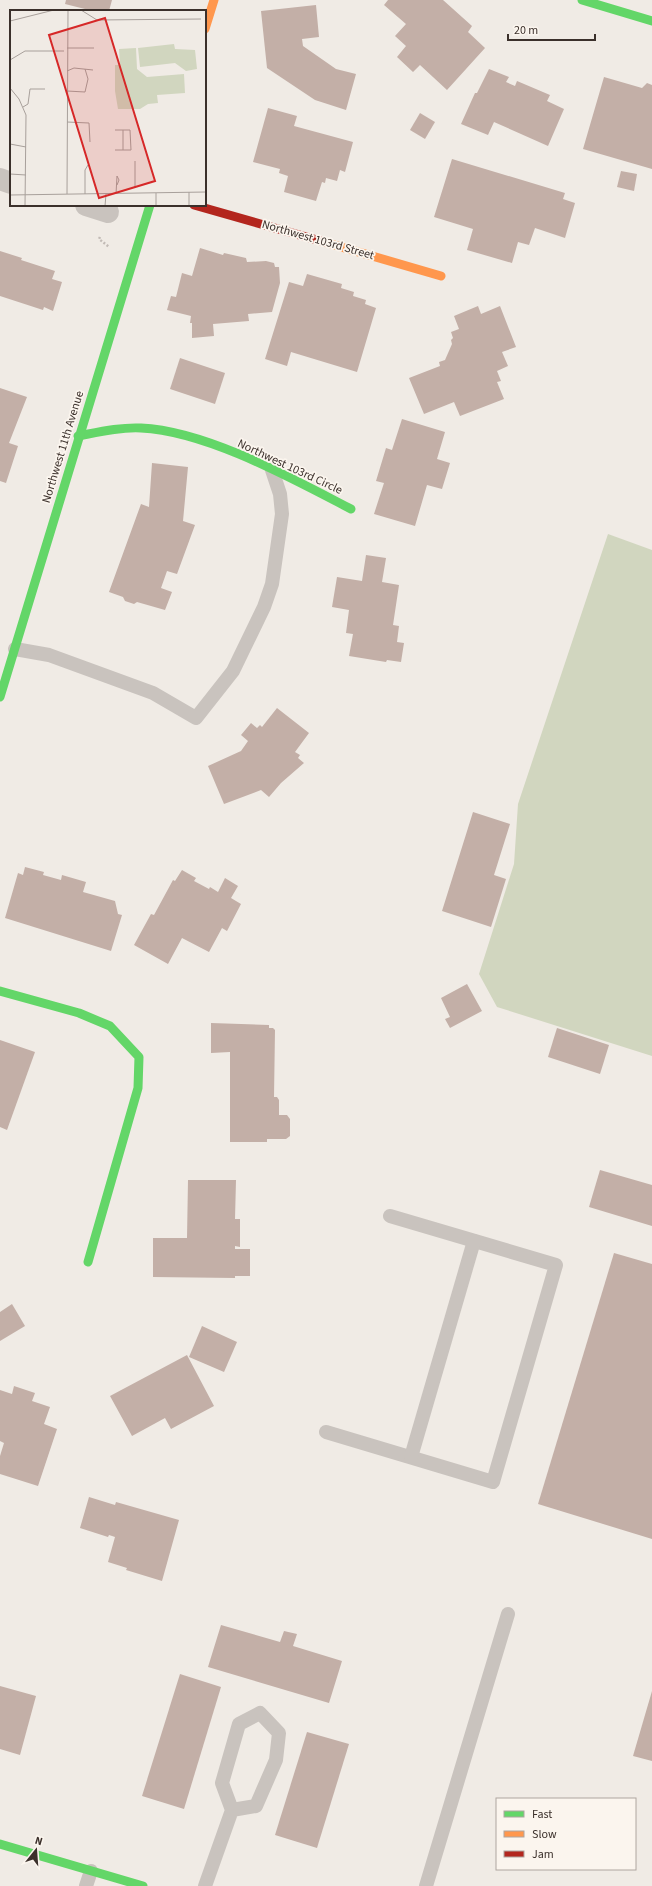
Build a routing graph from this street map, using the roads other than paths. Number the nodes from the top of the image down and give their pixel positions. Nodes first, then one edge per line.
1 (214, 0) edge
2 (582, 0) edge
3 (652, 20) edge
4 (206, 26) edge
5 (0, 179) edge
6 (10, 183) edge
7 (89, 206) edge
8 (150, 206) edge
9 (197, 206) edge
10 (108, 212) dead end
11 (441, 276) dead end
12 (78, 436) junction
13 (272, 470) junction
14 (351, 509) dead end
15 (15, 648) junction
16 (0, 697) edge
17 (0, 991) edge
18 (390, 1216) dead end
19 (474, 1241) junction
20 (88, 1262) dead end
21 (326, 1432) dead end
22 (411, 1457) junction
23 (508, 1614) dead end
24 (232, 1810) junction
25 (0, 1844) edge
26 (91, 1871) junction
27 (86, 1886) edge
28 (143, 1886) edge
29 (205, 1886) edge
30 (426, 1886) edge

1 - 4 street
2 - 3 street
5 - 6 street
7 - 10 street
8 - 12 street, Northwest 11th Avenue
9 - 11 street, Northwest 103rd Street
12 - 13 street, Northwest 103rd Circle
12 - 15 street, Northwest 11th Avenue
13 - 14 street, Northwest 103rd Circle
13 - 15 lane
15 - 16 street, Northwest 11th Avenue
17 - 20 street
18 - 19 lane
19 - 22 lane
19 - 22 lane
21 - 22 lane
23 - 30 lane
24 - 24 lane
24 - 29 lane
25 - 26 street
26 - 27 lane
26 - 28 street

